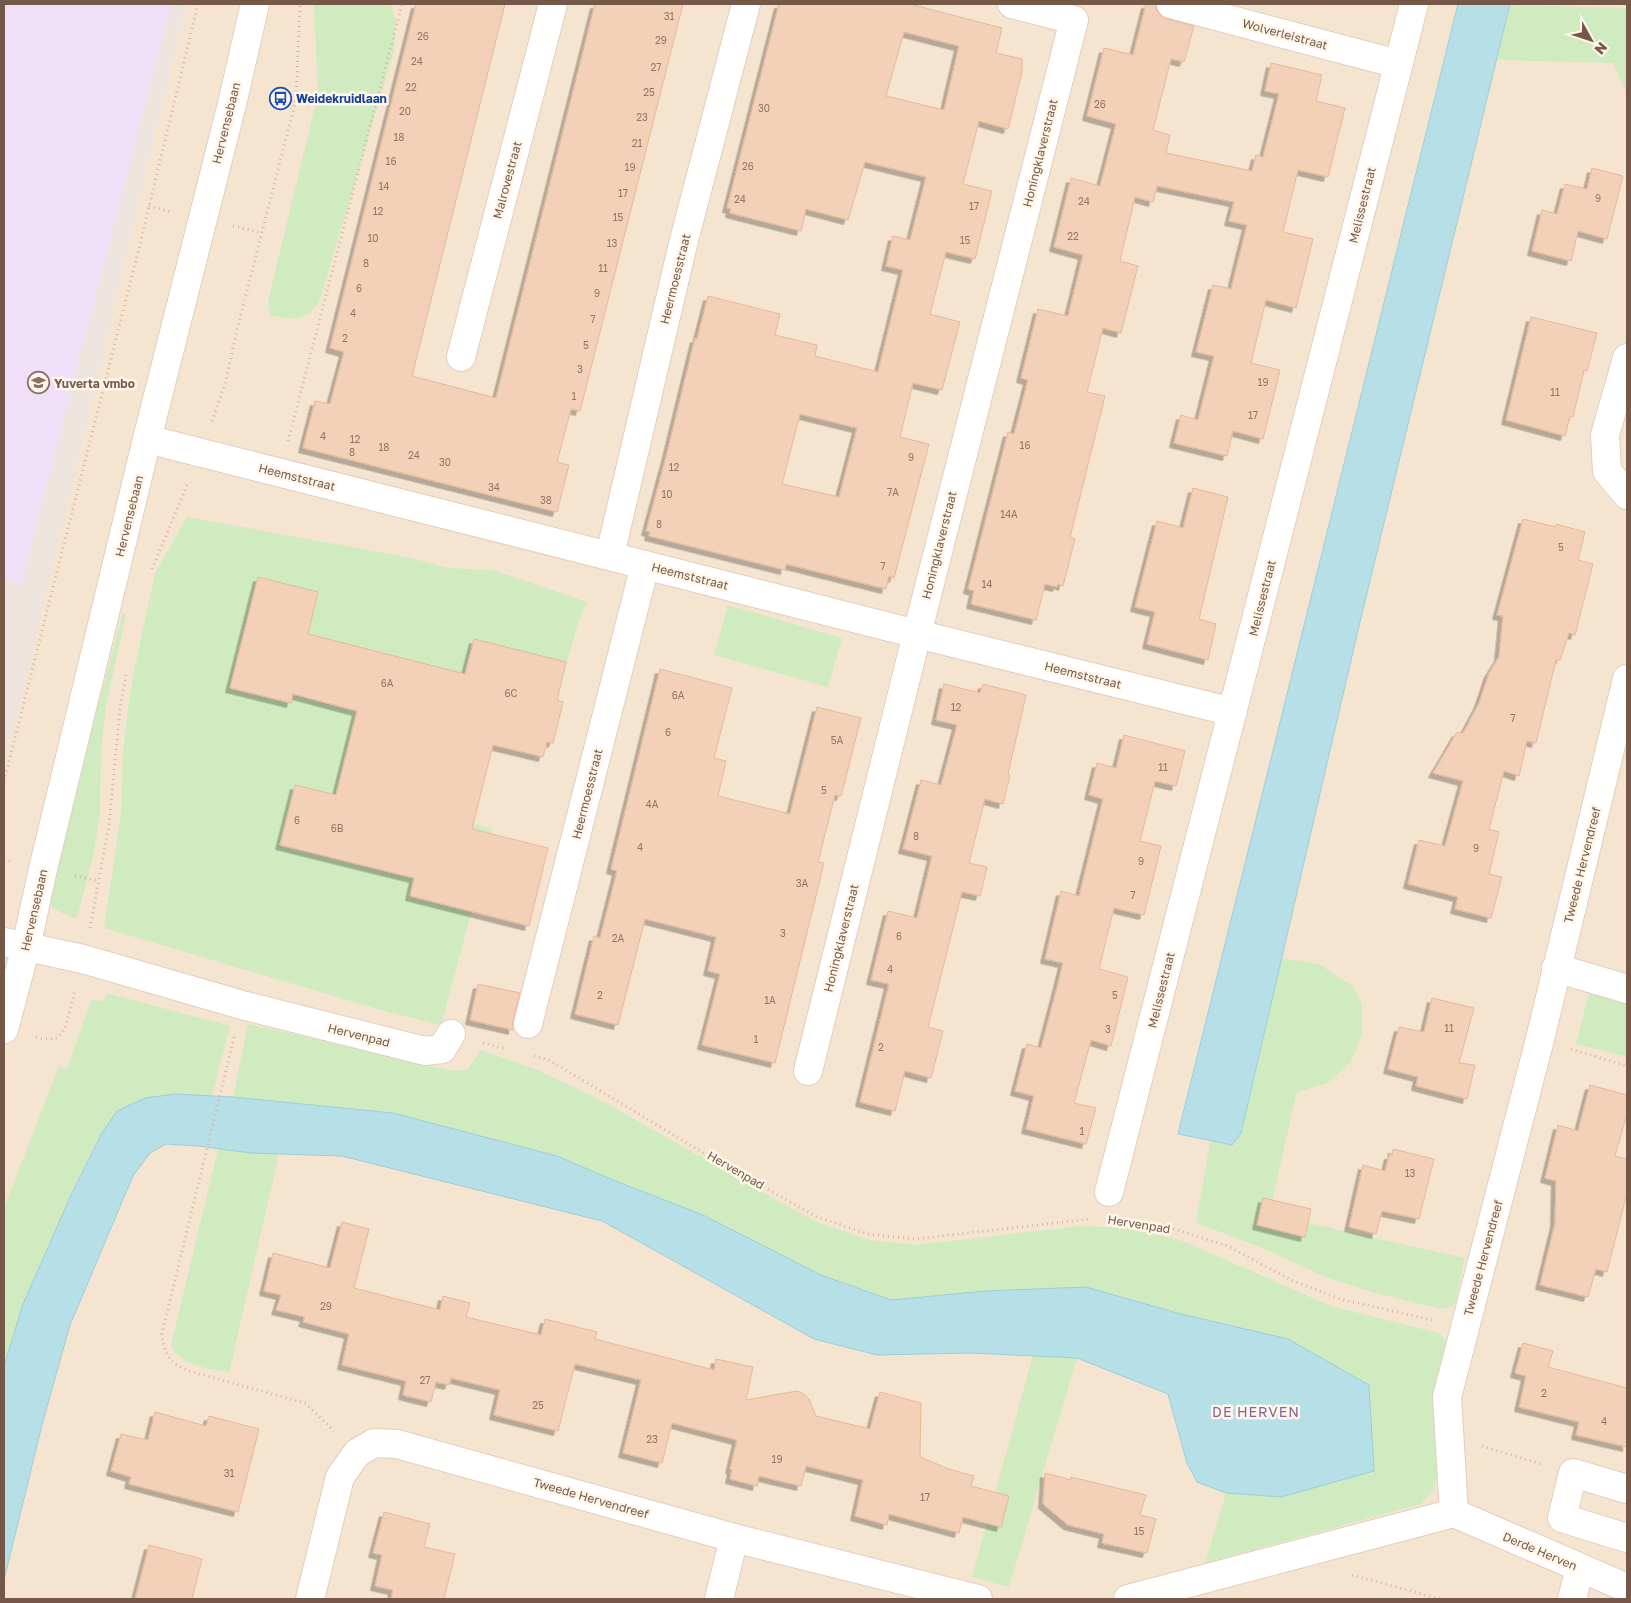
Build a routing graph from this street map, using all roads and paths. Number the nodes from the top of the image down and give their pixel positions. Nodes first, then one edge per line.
1 (198, 4) edge
2 (255, 4) edge
3 (402, 4) edge
4 (553, 4) edge
5 (746, 4) edge
6 (1012, 4) edge
7 (1171, 4) edge
8 (1414, 4) edge
9 (1398, 64) junction
10 (461, 357) dead end
11 (1627, 358) edge
12 (148, 439) junction
13 (280, 472) junction
14 (1627, 495) edge
15 (610, 555) junction
16 (645, 565) junction
17 (917, 634) junction
18 (1627, 679) edge
19 (1233, 712) junction
20 (4, 781) edge
21 (15, 944) edge
22 (83, 959) junction
23 (1556, 968) junction
24 (1627, 989) edge
25 (528, 1024) dead end
26 (4, 1029) edge
27 (451, 1034) joint
28 (1540, 1039) junction
29 (512, 1050) dead end
30 (530, 1055) dead end
31 (229, 1056) dead end
32 (1627, 1066) edge
33 (808, 1071) dead end
34 (1109, 1192) dead end
35 (1098, 1219) dead end
36 (1124, 1221) dead end
37 (1464, 1328) junction
38 (1449, 1436) junction
39 (357, 1453) junction
40 (1573, 1473) junction
41 (1627, 1489) edge
42 (1454, 1513) junction
43 (734, 1538) junction
44 (1627, 1538) edge
45 (1580, 1568) junction
46 (1344, 1573) dead end
47 (1627, 1588) edge
48 (310, 1599) edge
49 (718, 1599) edge
50 (978, 1599) edge
51 (1128, 1599) edge
52 (1440, 1599) edge
53 (1572, 1599) edge

1 - 20 path
2 - 12 street, Hervensebaan
3 - 13 path
4 - 10 street, Malrovestraat
5 - 15 street, Heermoesstraat
6 - 17 street, Honingklaverstraat
7 - 9 street, Wolverleistraat
8 - 9 street, Melissestraat
9 - 19 street, Melissestraat
11 - 14 street
12 - 13 street, Heemststraat
12 - 21 street, Hervensebaan
13 - 15 street, Heemststraat
15 - 16 street, Heemststraat
16 - 17 street, Heemststraat
16 - 25 street, Heermoesstraat
17 - 19 street, Heemststraat
17 - 33 street, Honingklaverstraat
18 - 23 street, Tweede Hervendreef
19 - 34 street, Melissestraat
21 - 22 street, Hervenpad
21 - 26 street, Hervensebaan
22 - 26 path
22 - 27 street, Hervenpad
23 - 24 street
23 - 28 street, Tweede Hervendreef
27 - 29 path
28 - 32 path
28 - 37 street, Tweede Hervendreef
30 - 35 path, Hervenpad
31 - 39 path
36 - 37 path, Hervenpad
37 - 38 street, Tweede Hervendreef
38 - 40 path
38 - 42 street, Tweede Hervendreef
39 - 43 street, Tweede Hervendreef
39 - 48 street
40 - 41 street
40 - 44 street
42 - 45 street, Derde Herven
42 - 51 street
43 - 49 street
43 - 50 street, Tweede Hervendreef
45 - 47 street, Derde Herven
45 - 53 street
46 - 52 path

